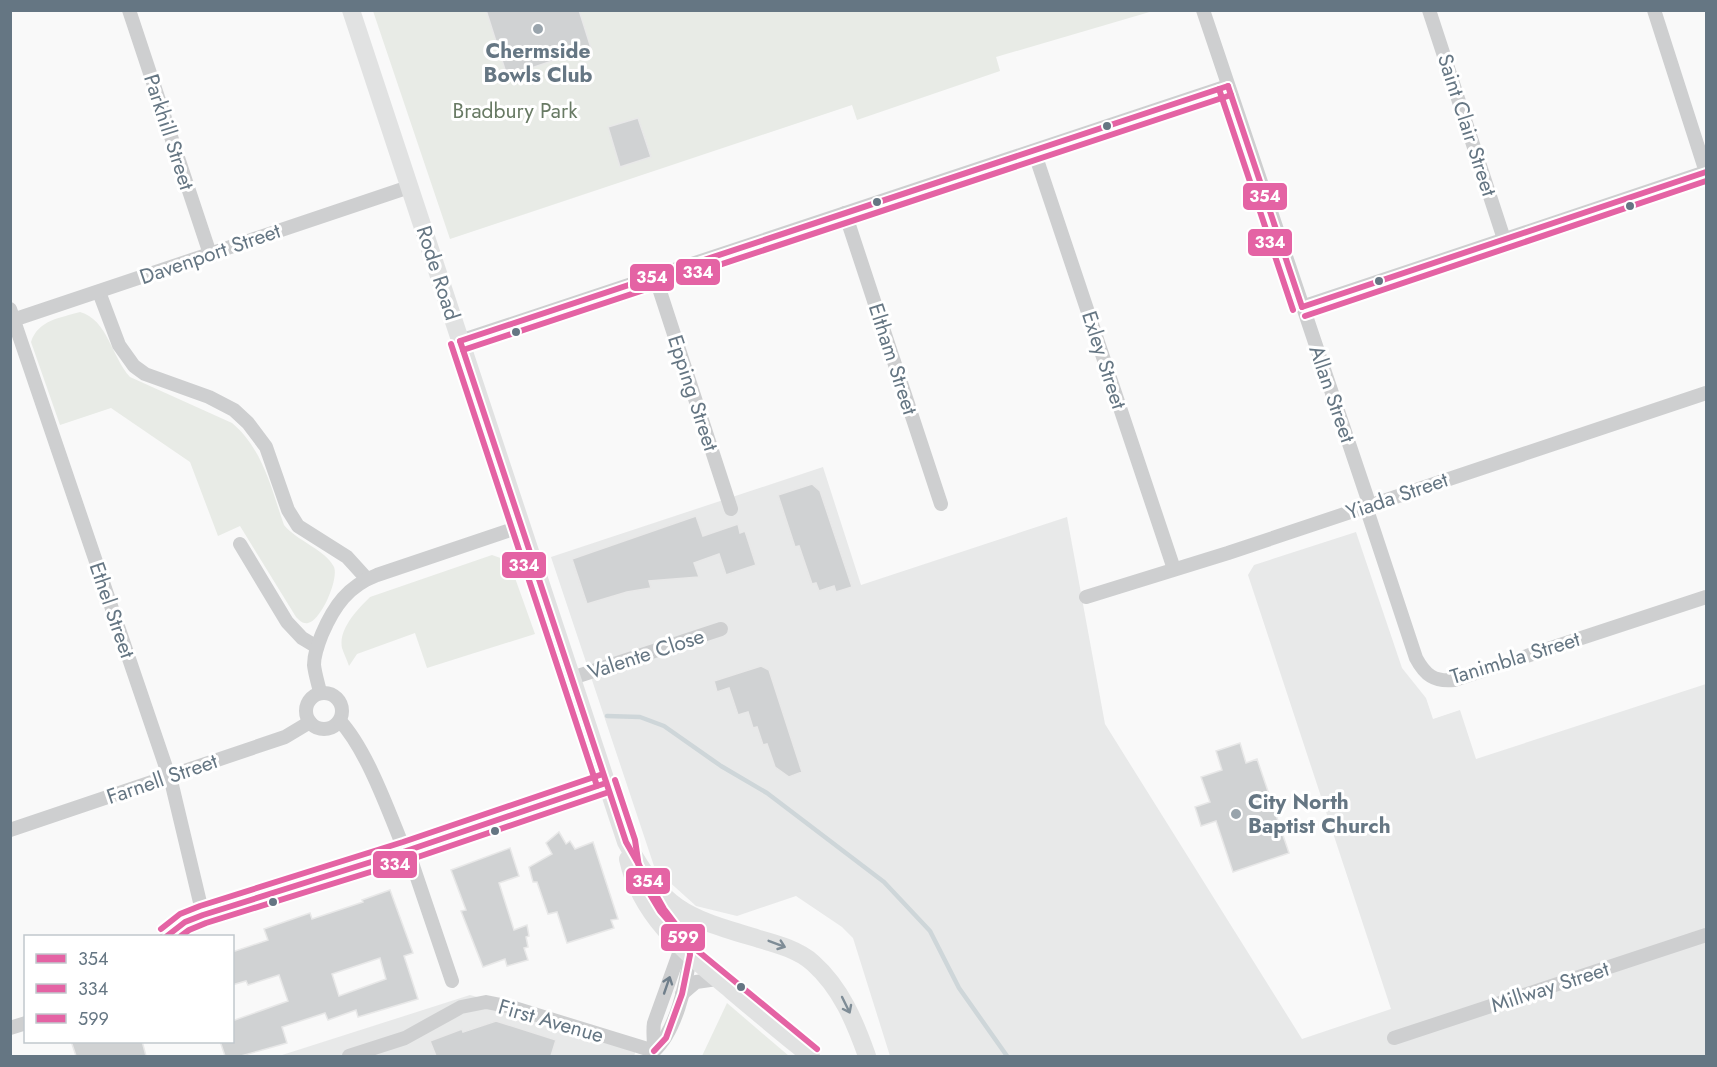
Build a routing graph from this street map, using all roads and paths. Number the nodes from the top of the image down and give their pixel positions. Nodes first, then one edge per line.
1 (129, 10) edge
2 (351, 10) edge
3 (1203, 10) edge
4 (1429, 10) edge
5 (1654, 10) edge
6 (1228, 86) junction
7 (1034, 151) junction
8 (1706, 172) edge
9 (409, 187) junction
10 (845, 213) junction
11 (1504, 239) junction
12 (210, 254) junction
13 (655, 276) junction
14 (99, 292) junction
15 (1302, 307) junction
16 (12, 316) edge
17 (460, 341) junction
18 (1707, 393) edge
19 (940, 504) dead end
20 (1367, 505) junction
21 (731, 509) dead end
22 (522, 526) junction
23 (240, 544) dead end
24 (1174, 569) junction
25 (367, 579) junction
26 (1086, 597) dead end
27 (1707, 597) edge
28 (721, 629) dead end
29 (317, 647) junction
30 (572, 678) junction
31 (320, 692) junction
32 (340, 721) junction
33 (310, 722) junction
34 (168, 777) junction
35 (606, 783) junction
36 (10, 830) edge
37 (626, 842) junction
38 (406, 850) junction
39 (648, 879) junction
40 (203, 915) junction
41 (740, 933) junction
42 (168, 935) edge
43 (1707, 935) edge
44 (686, 948) junction
45 (717, 979) junction
46 (452, 981) dead end
47 (682, 994) junction
48 (1394, 1038) dead end
49 (653, 1054) edge
50 (350, 1056) edge
51 (811, 1056) edge
52 (867, 1056) edge

1 - 12 street, Parkhill Street
2 - 9 main road, Rode Road
3 - 6 street, Allan Street
4 - 11 street, Saint Clair Street
5 - 8 street
6 - 7 street
6 - 15 street, Allan Street
7 - 10 street
7 - 24 street, Exley Street
8 - 11 street
9 - 12 street, Davenport Street
9 - 17 main road, Rode Road
10 - 13 street
10 - 19 street, Eltham Street
11 - 15 street
12 - 14 street, Davenport Street
13 - 17 street
13 - 21 street, Epping Street
14 - 16 street, Davenport Street
14 - 25 street
15 - 20 street, Allan Street
16 - 34 street, Ethel Street
17 - 22 main road, Rode Road
18 - 20 street, Yiada Street
20 - 24 street, Yiada Street
20 - 27 street, Tanimbla Street
22 - 25 street
22 - 30 main road, Rode Road
23 - 29 street
24 - 26 street, Yiada Street
25 - 29 street
28 - 30 street, Valente Close
29 - 31 street
30 - 35 main road, Rode Road
31 - 32 street
31 - 33 street
32 - 33 street
32 - 38 street
33 - 34 street, Farnell Street
34 - 36 street, Farnell Street
34 - 40 street, Ethel Street
35 - 37 main road, Rode Road
35 - 38 street
37 - 39 main road, Rode Road
37 - 44 main road, Rode Road
38 - 40 street
38 - 46 street
39 - 41 main road, Rode Road
39 - 44 main road
40 - 42 street
41 - 44 main road
41 -> 52 main road, Rode Road
43 - 48 street, Millway Street
44 - 45 main road, Rode Road
44 - 47 street
49 -> 44 street
45 - 47 street
45 - 51 main road, Rode Road
47 - 49 street
49 - 50 street, First Avenue

